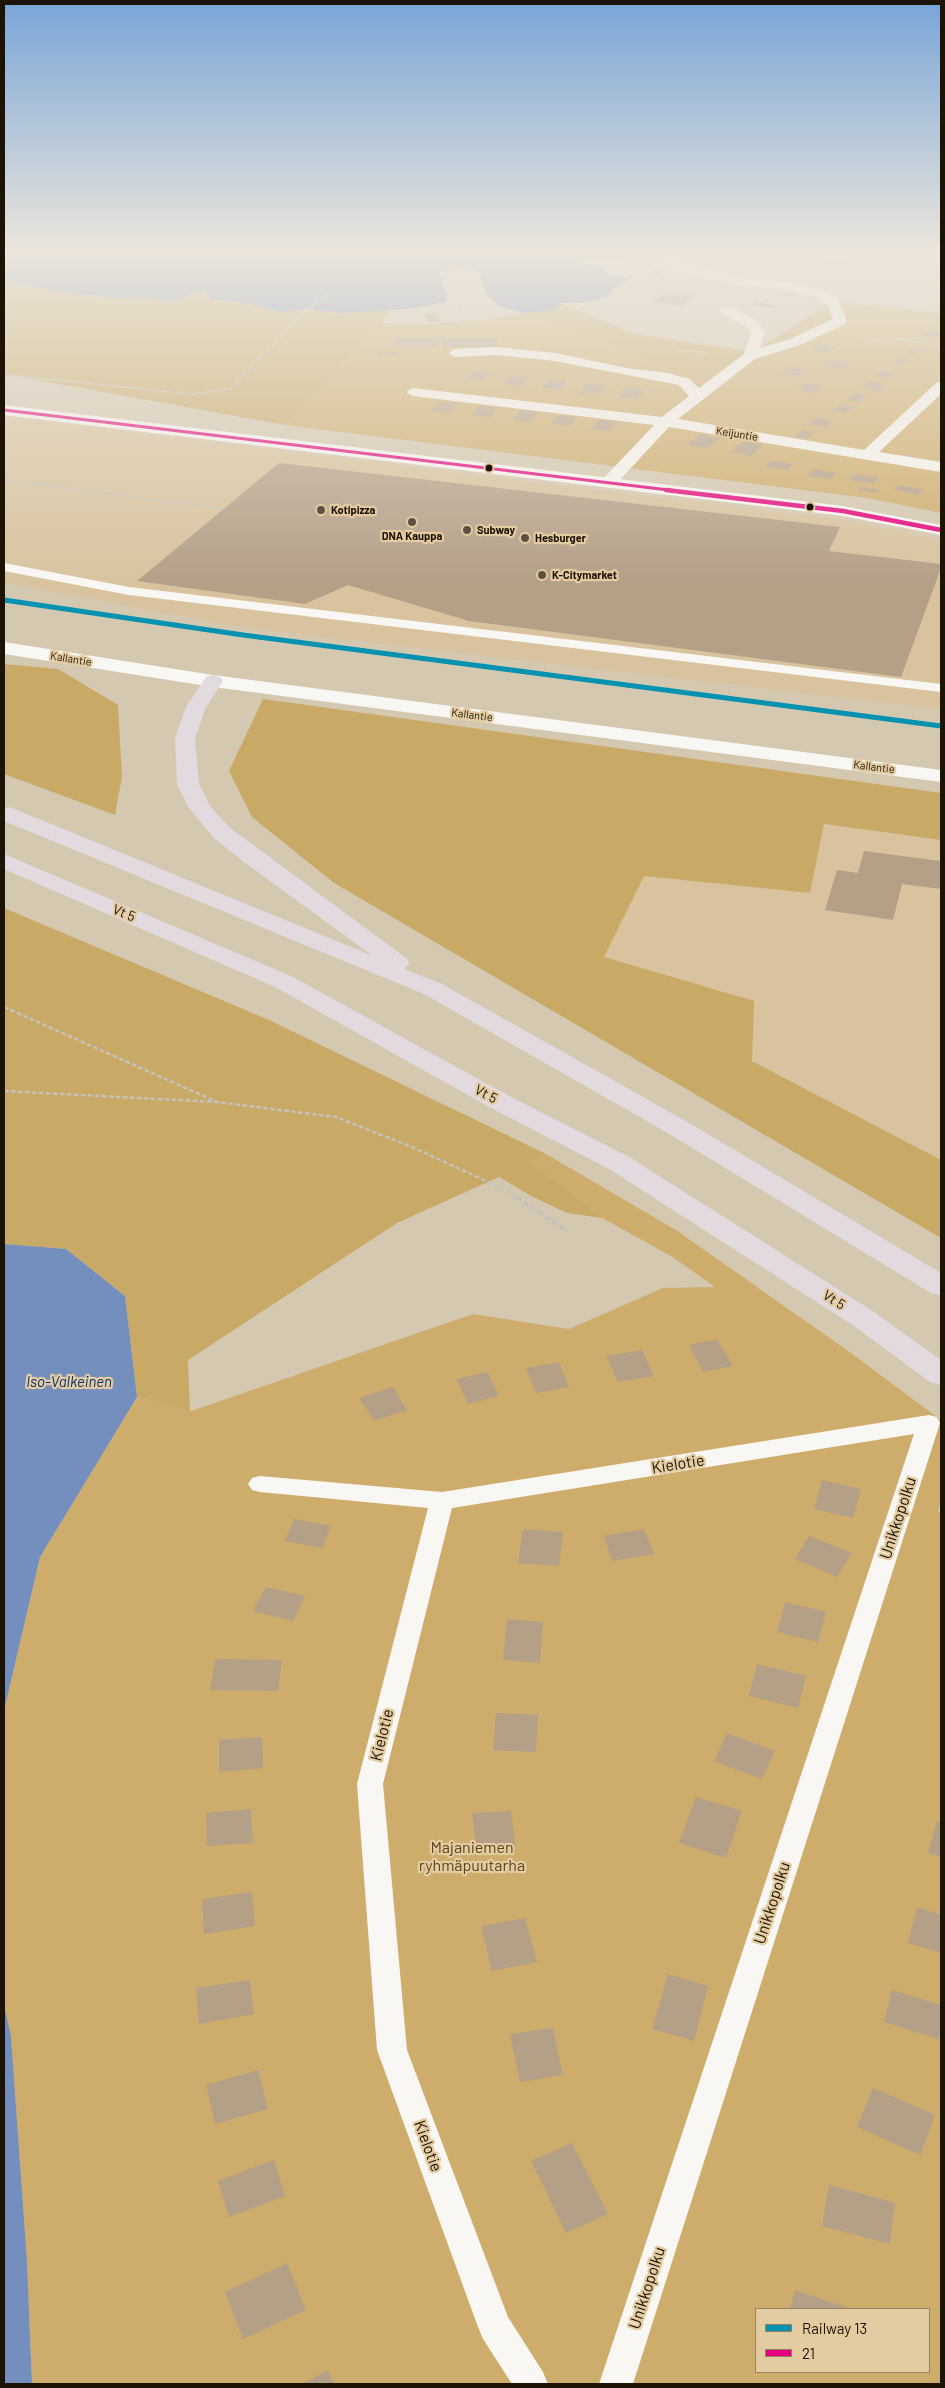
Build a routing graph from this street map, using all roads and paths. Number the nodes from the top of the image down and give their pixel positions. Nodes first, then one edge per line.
1 (254, 364) edge
2 (591, 364) edge
3 (739, 364) edge
4 (6, 375) edge
5 (941, 386) edge
6 (413, 392) dead end
7 (698, 396) junction
8 (4, 410) edge
9 (665, 422) junction
10 (867, 455) junction
11 (941, 467) edge
12 (4, 480) edge
13 (609, 482) junction
14 (224, 509) dead end
15 (941, 530) edge
16 (4, 568) edge
17 (4, 648) edge
18 (213, 681) junction
19 (941, 688) edge
20 (941, 776) edge
21 (4, 813) edge
22 (4, 861) edge
23 (434, 989) junction
24 (4, 1007) edge
25 (4, 1091) edge
26 (217, 1102) junction
27 (566, 1231) dead end
28 (941, 1286) edge
29 (941, 1375) edge
30 (929, 1422) joint
31 (260, 1484) dead end
32 (442, 1501) junction
33 (531, 2384) edge
34 (616, 2384) edge

1 - 4 path
2 - 7 street
3 - 7 street
5 - 10 street
6 - 9 street, Keijuntie
7 - 9 street
8 - 13 street
9 - 10 street, Keijuntie
9 - 13 street
10 - 11 street, Keijuntie
12 - 14 path
13 - 15 street
16 - 19 lane
17 - 18 street, Kallantie
18 - 20 street, Kallantie
18 - 23 highway
21 - 23 highway
22 - 29 highway, Vt 5
23 - 28 highway
24 - 26 path
25 - 26 path
26 - 27 path
30 - 32 lane, Kielotie
30 - 34 lane, Unikkopolku
31 - 32 lane
32 - 33 lane, Kielotie

